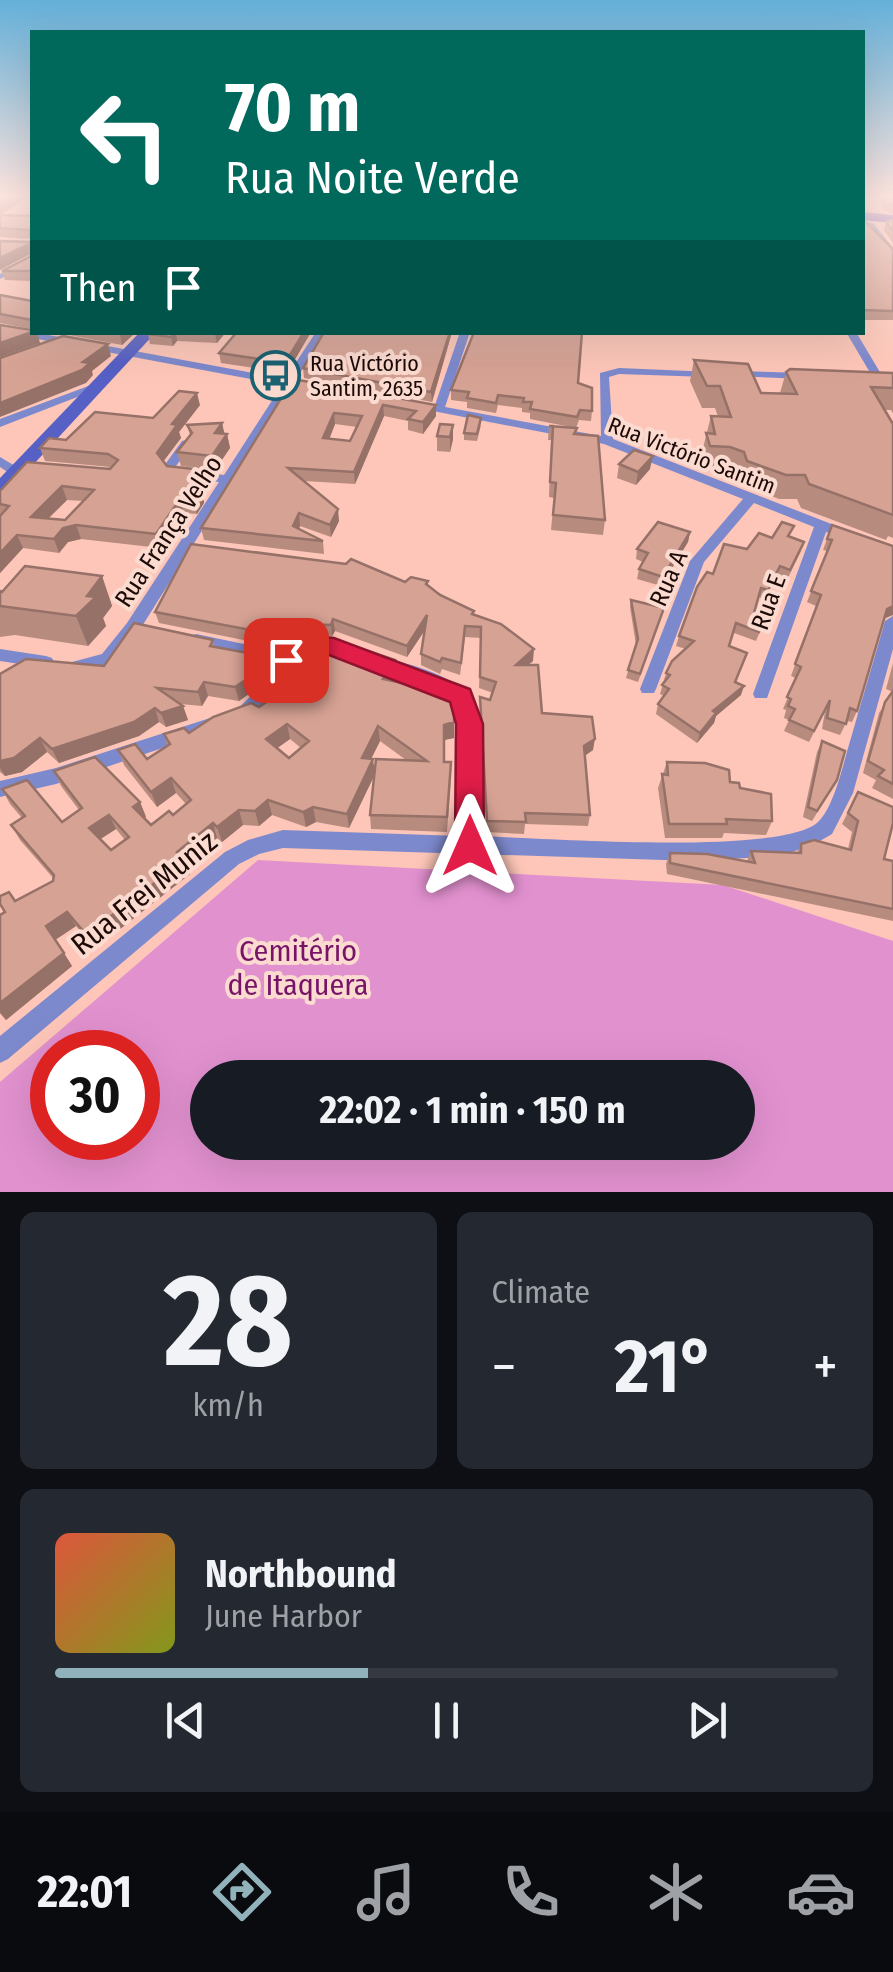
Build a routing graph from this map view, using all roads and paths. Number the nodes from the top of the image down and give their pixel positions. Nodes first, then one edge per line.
1 (30, 260) edge
2 (1, 277) edge
3 (0, 329) edge
4 (30, 334) edge
5 (33, 335) edge
6 (145, 335) edge
7 (319, 335) edge
8 (464, 335) edge
9 (853, 335) edge
10 (66, 341) junction
11 (33, 353) edge
12 (129, 353) junction
13 (217, 356) edge
14 (207, 368) junction
15 (819, 377) edge
16 (859, 378) edge
17 (879, 379) junction
18 (893, 379) edge
19 (289, 383) junction
20 (99, 385) junction
21 (325, 390) edge
22 (399, 402) edge
23 (439, 410) junction
24 (0, 423) edge
25 (607, 442) junction
26 (186, 444) edge
27 (0, 460) edge
28 (25, 469) junction
29 (229, 479) junction
30 (0, 489) edge
31 (751, 498) junction
32 (821, 526) junction
33 (857, 539) edge
34 (186, 546) junction
35 (204, 548) edge
36 (893, 622) edge
37 (133, 627) junction
38 (152, 631) edge
39 (171, 635) edge
40 (0, 655) edge
41 (36, 660) junction
42 (286, 660) junction
43 (12, 674) edge
44 (648, 689) dead end
45 (762, 694) dead end
46 (0, 789) edge
47 (470, 846) junction
48 (0, 1051) edge

1 - 2 street
3 - 4 street
5 - 10 street
6 - 12 main road
7 - 19 street, Rua França Velho
8 - 23 street
9 - 17 street
10 - 11 street
10 - 12 street
12 - 14 street
12 - 20 main road
13 - 14 street
14 - 19 street
15 - 25 street
16 - 17 street
17 - 18 street
19 - 21 street
19 - 29 street, Rua França Velho
20 - 24 street
20 - 28 main road
22 - 23 street, Rua Victório Santim
23 - 25 street, Rua Victório Santim
25 - 31 street, Rua Victório Santim
26 - 29 street
27 - 28 street
28 - 30 main road
29 - 34 street, Rua França Velho
31 - 32 street, Rua Victório Santim
31 - 44 street, Rua A
32 - 33 street, Rua Victório Santim
32 - 45 street, Rua E
34 - 35 street
34 - 37 street, Rua França Velho
36 - 47 street, Rua Frei Muniz
37 - 38 street
37 - 41 street, Rua França Velho
39 - 42 street
40 - 41 street, Rua França Velho
41 - 43 street
42 - 46 street
42 - 47 street
47 - 48 street, Rua Frei Muniz

